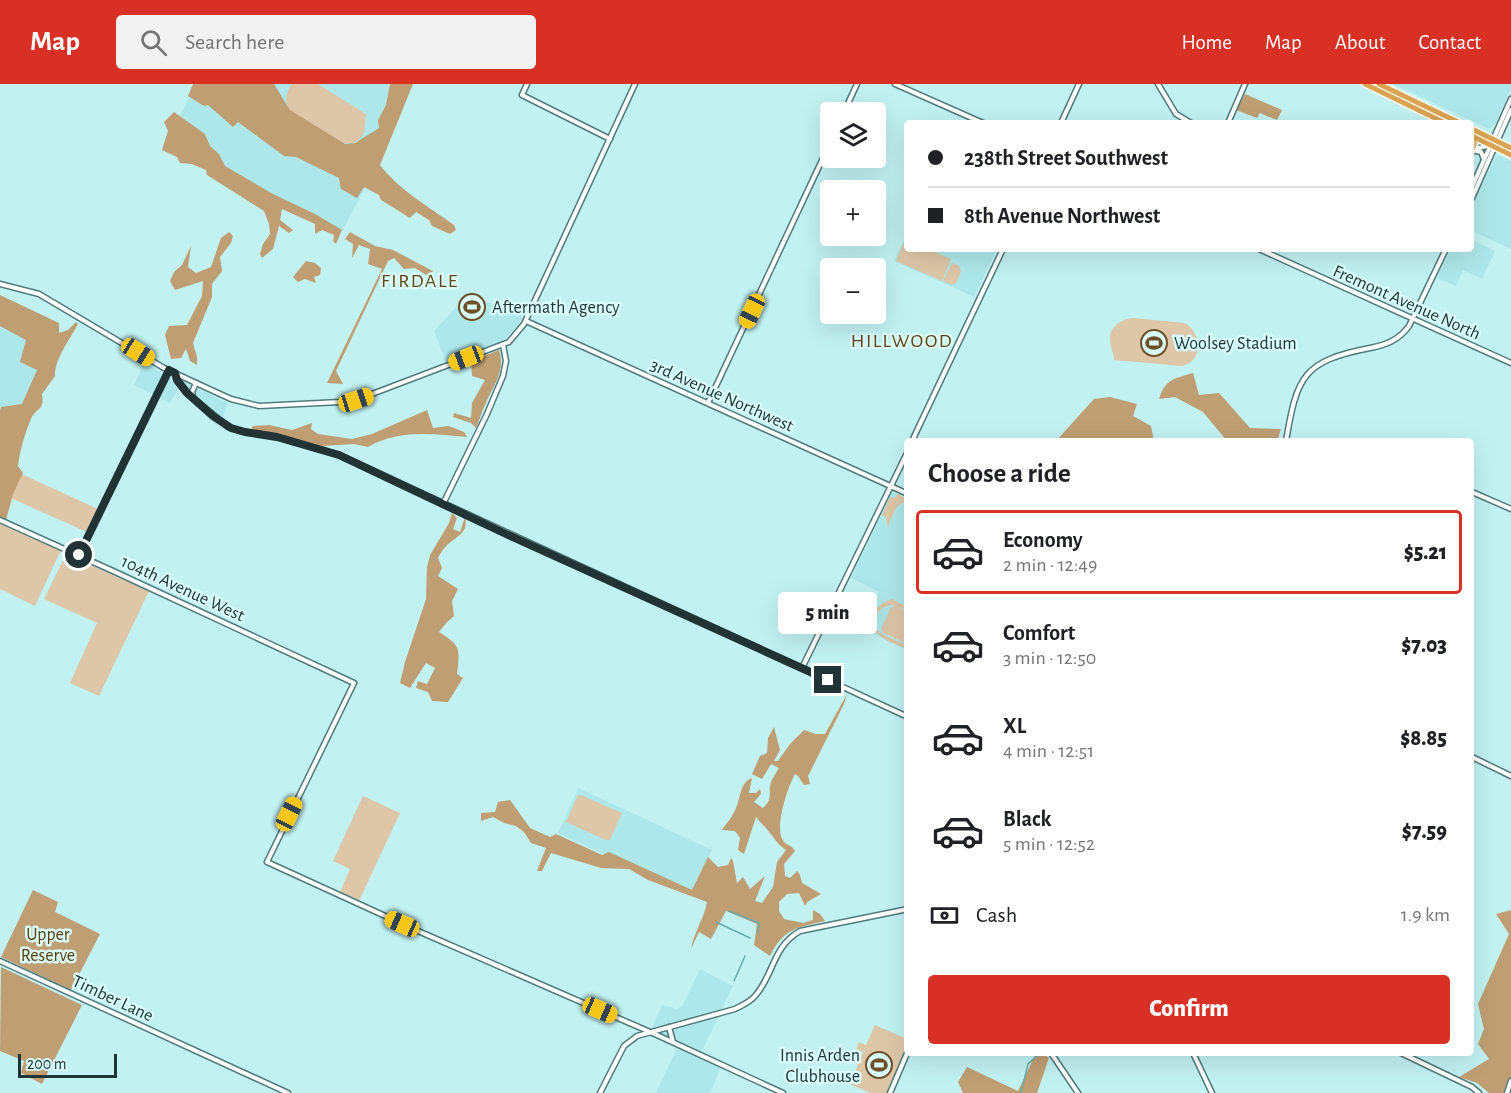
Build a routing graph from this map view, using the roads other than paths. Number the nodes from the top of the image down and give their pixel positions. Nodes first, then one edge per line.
1 (527, 84) edge
2 (635, 84) edge
3 (857, 84) edge
4 (895, 84) edge
5 (1079, 84) edge
6 (1158, 84) edge
7 (1245, 84) edge
8 (1365, 84) edge
9 (1378, 84) edge
10 (1511, 99) edge
11 (849, 102) edge
12 (1430, 108) junction
13 (1511, 110) edge
14 (1423, 112) junction
15 (976, 120) edge
16 (1062, 120) edge
17 (1186, 120) edge
18 (1229, 120) edge
19 (1439, 120) edge
20 (1454, 120) edge
21 (1474, 130) edge
22 (1474, 137) edge
23 (610, 139) junction
24 (1494, 143) junction
25 (1511, 148) edge
26 (1474, 149) edge
27 (1474, 150) edge
28 (1511, 155) edge
29 (1484, 159) junction
30 (820, 165) edge
31 (1474, 182) edge
32 (1474, 193) edge
33 (1002, 252) edge
34 (1265, 252) edge
35 (1445, 252) edge
36 (0, 284) edge
37 (1412, 320) junction
38 (525, 321) junction
39 (503, 345) junction
40 (1511, 363) edge
41 (169, 370) junction
42 (175, 373) junction
43 (196, 383) junction
44 (194, 398) junction
45 (708, 403) junction
46 (913, 438) edge
47 (1287, 438) edge
48 (904, 459) edge
49 (891, 486) junction
50 (904, 492) edge
51 (1474, 493) edge
52 (443, 504) junction
53 (1511, 509) edge
54 (0, 520) edge
55 (79, 555) junction
56 (802, 668) junction
57 (904, 715) edge
58 (1474, 759) edge
59 (1511, 776) edge
60 (904, 910) edge
61 (0, 961) edge
62 (632, 1024) junction
63 (669, 1027) junction
64 (651, 1032) junction
65 (637, 1036) junction
66 (674, 1042) junction
67 (906, 1056) edge
68 (1053, 1056) edge
69 (1195, 1056) edge
70 (1407, 1056) edge
71 (1511, 1081) edge
72 (288, 1093) edge
73 (600, 1093) edge
74 (783, 1093) edge
75 (890, 1093) edge
76 (1078, 1093) edge
77 (1212, 1093) edge
78 (1479, 1093) edge
79 (1507, 1093) edge

1 - 23 street
2 - 23 street
3 - 11 street
4 - 15 street
5 - 16 street
6 - 17 street
7 - 18 street
8 - 14 highway
9 - 12 highway
10 - 24 street
12 - 14 main road
12 - 20 highway
13 - 24 street
14 - 19 highway
21 - 24 highway
22 - 24 highway
23 - 38 street
24 - 25 highway
24 - 26 street
24 - 28 highway
24 - 29 street
24 - 32 street
27 - 29 street
29 - 31 street
30 - 45 street
33 - 46 street
34 - 37 street, Fremont Avenue North
35 - 37 street
36 - 41 street
37 - 40 street, Fremont Avenue North
37 - 47 street
38 - 39 street
38 - 45 street, 3rd Avenue Northwest
39 - 43 street
39 - 52 street
41 - 42 street
41 - 55 street
42 - 43 street
42 - 44 street
43 - 44 street
44 - 52 street
45 - 49 street, 3rd Avenue Northwest
48 - 49 street
49 - 50 street, 3rd Avenue Northwest
49 - 56 street
51 - 53 street
52 - 56 street
54 - 55 street, 104th Avenue West
55 - 62 street, 104th Avenue West
56 - 57 street
58 - 59 street
60 - 63 street
61 - 72 street, Timber Lane
62 - 64 street
62 - 65 street
63 - 64 street
63 - 66 street
64 - 65 street
64 - 66 street
65 - 73 street
66 - 74 street
67 - 75 street
68 - 76 street
69 - 77 street
70 - 78 street
71 - 79 street

